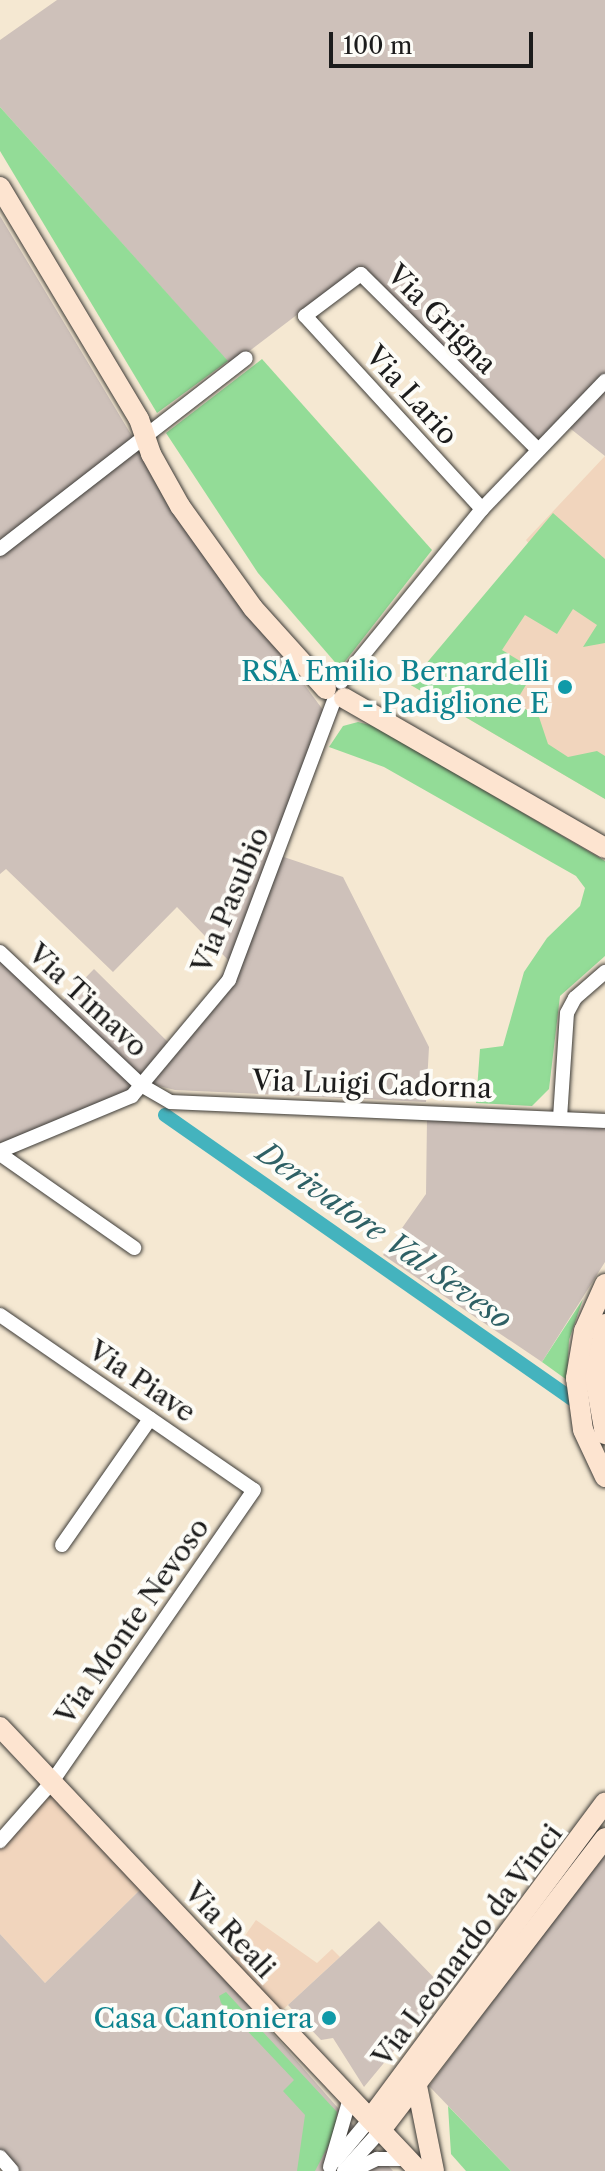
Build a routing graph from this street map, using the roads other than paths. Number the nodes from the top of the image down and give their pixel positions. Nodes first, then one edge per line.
1 (0, 187) edge
2 (0, 201) edge
3 (305, 316) joint
4 (246, 358) dead end
5 (605, 381) edge
6 (145, 436) junction
7 (537, 449) junction
8 (482, 509) junction
9 (0, 549) edge
10 (340, 693) junction
11 (390, 721) junction
12 (605, 841) edge
13 (605, 848) edge
14 (0, 952) edge
15 (605, 972) edge
16 (141, 1085) junction
17 (560, 1118) junction
18 (605, 1121) edge
19 (0, 1152) edge
20 (134, 1248) dead end
21 (605, 1284) edge
22 (0, 1315) edge
23 (605, 1324) edge
24 (150, 1419) junction
25 (605, 1434) edge
26 (605, 1477) edge
27 (254, 1490) joint
28 (62, 1545) dead end
29 (0, 1727) edge
30 (52, 1782) junction
31 (605, 1803) edge
32 (605, 1838) edge
33 (0, 1841) edge
34 (417, 2086) junction
35 (350, 2098) junction
36 (376, 2124) junction
37 (0, 2157) edge
38 (413, 2165) edge
39 (334, 2170) edge
40 (12, 2171) edge
41 (352, 2171) edge
42 (434, 2171) edge

1 - 6 main road
2 - 6 main road
3 - 7 street, Via Grigna
3 - 8 street, Via Lario
4 - 6 street
5 - 7 street, Via Pasubio
6 - 9 street
6 - 10 main road
7 - 8 street, Via Pasubio
8 - 10 street, Via Pasubio
10 - 11 main road
10 - 16 street, Via Pasubio
11 - 12 main road
11 - 13 main road
14 - 16 street, Via Timavo
15 - 17 street
16 - 17 street, Via Luigi Cadorna
16 - 19 street, Via Pasubio
17 - 18 street, Via Luigi Cadorna
19 - 20 street
21 - 26 main road
22 - 24 street, Via Piave
23 - 25 main road
24 - 27 street, Via Piave
24 - 28 street
27 - 30 street, Via Monte Nevoso
29 - 30 main road, Via Reali
30 - 33 street, Via Monte Nevoso
30 - 35 main road, Via Reali
31 - 36 main road, Via Leonardo da Vinci
32 - 34 main road, Via Leonardo da Vinci
34 - 36 main road, Via Leonardo da Vinci
34 - 42 main road
35 - 36 main road, Via Reali
35 - 39 street
36 - 38 main road, Via Reali
36 - 39 street
37 - 40 street
38 - 41 street

